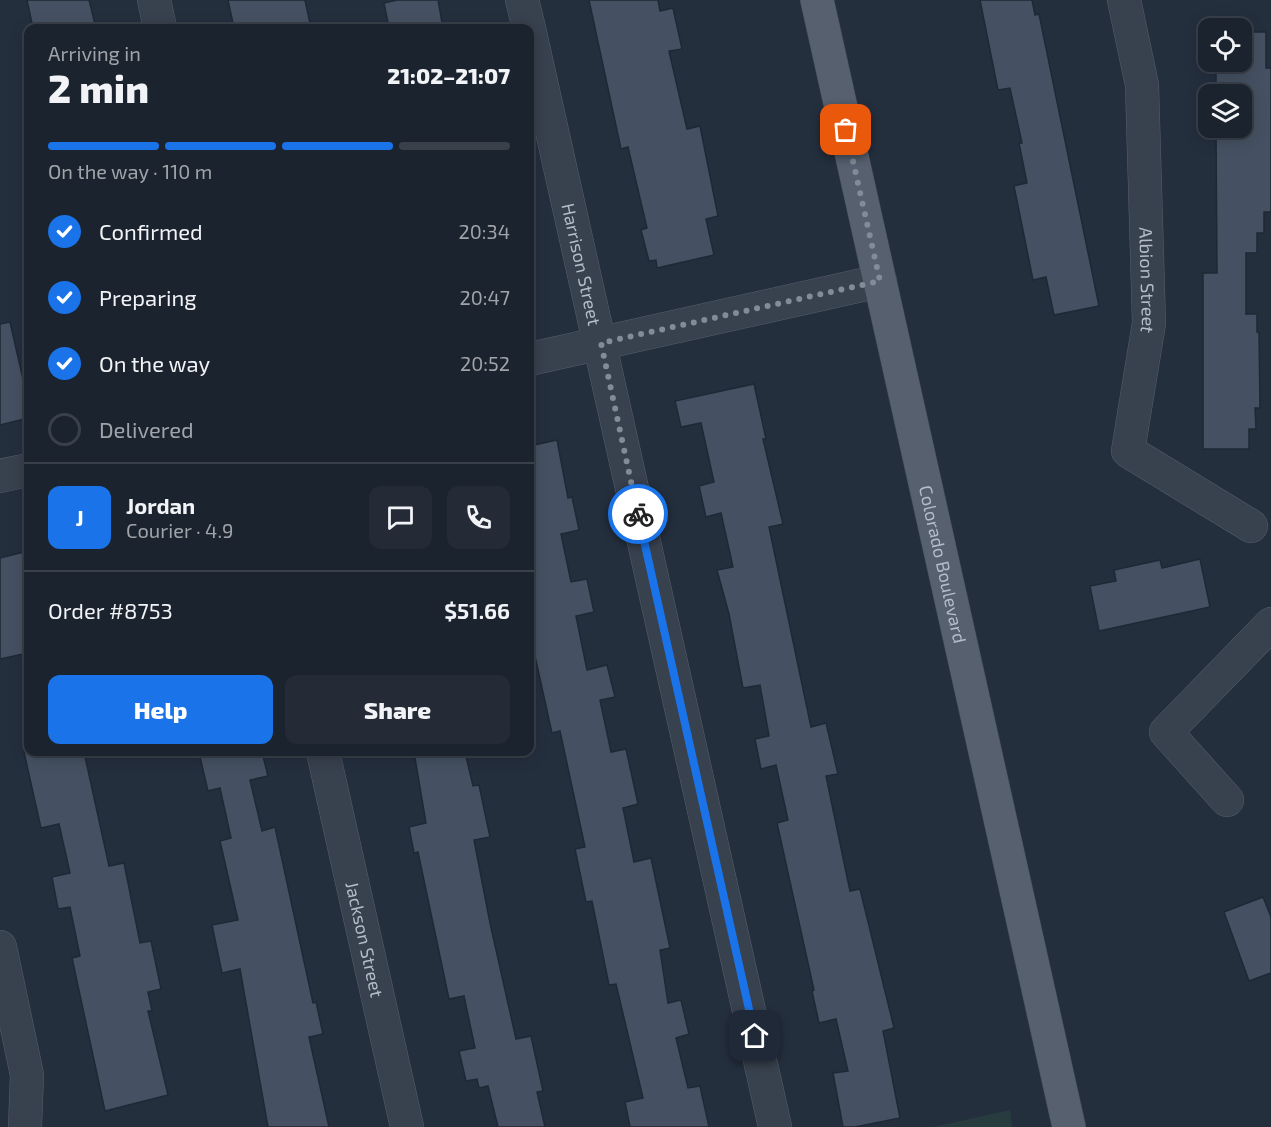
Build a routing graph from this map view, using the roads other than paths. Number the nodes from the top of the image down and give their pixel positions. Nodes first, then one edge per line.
1 (154, 0) edge
2 (522, 0) edge
3 (817, 0) edge
4 (1124, 0) edge
5 (159, 24) edge
6 (527, 24) edge
7 (534, 53) edge
8 (880, 281) junction
9 (601, 343) junction
10 (534, 358) edge
11 (24, 471) edge
12 (0, 476) edge
13 (1251, 526) dead end
14 (1271, 624) edge
15 (324, 756) edge
16 (1227, 800) dead end
17 (0, 947) edge
18 (25, 1127) edge
19 (407, 1127) edge
20 (775, 1127) edge
21 (1070, 1127) edge

1 - 5 street
2 - 6 street, Harrison Street
3 - 8 main road, Colorado Boulevard
4 - 13 street, Albion Street
7 - 9 street, Harrison Street
8 - 9 street
8 - 21 main road, Colorado Boulevard
9 - 10 street
9 - 20 street, Harrison Street
11 - 12 street
14 - 16 street
15 - 19 street, Jackson Street
17 - 18 street

